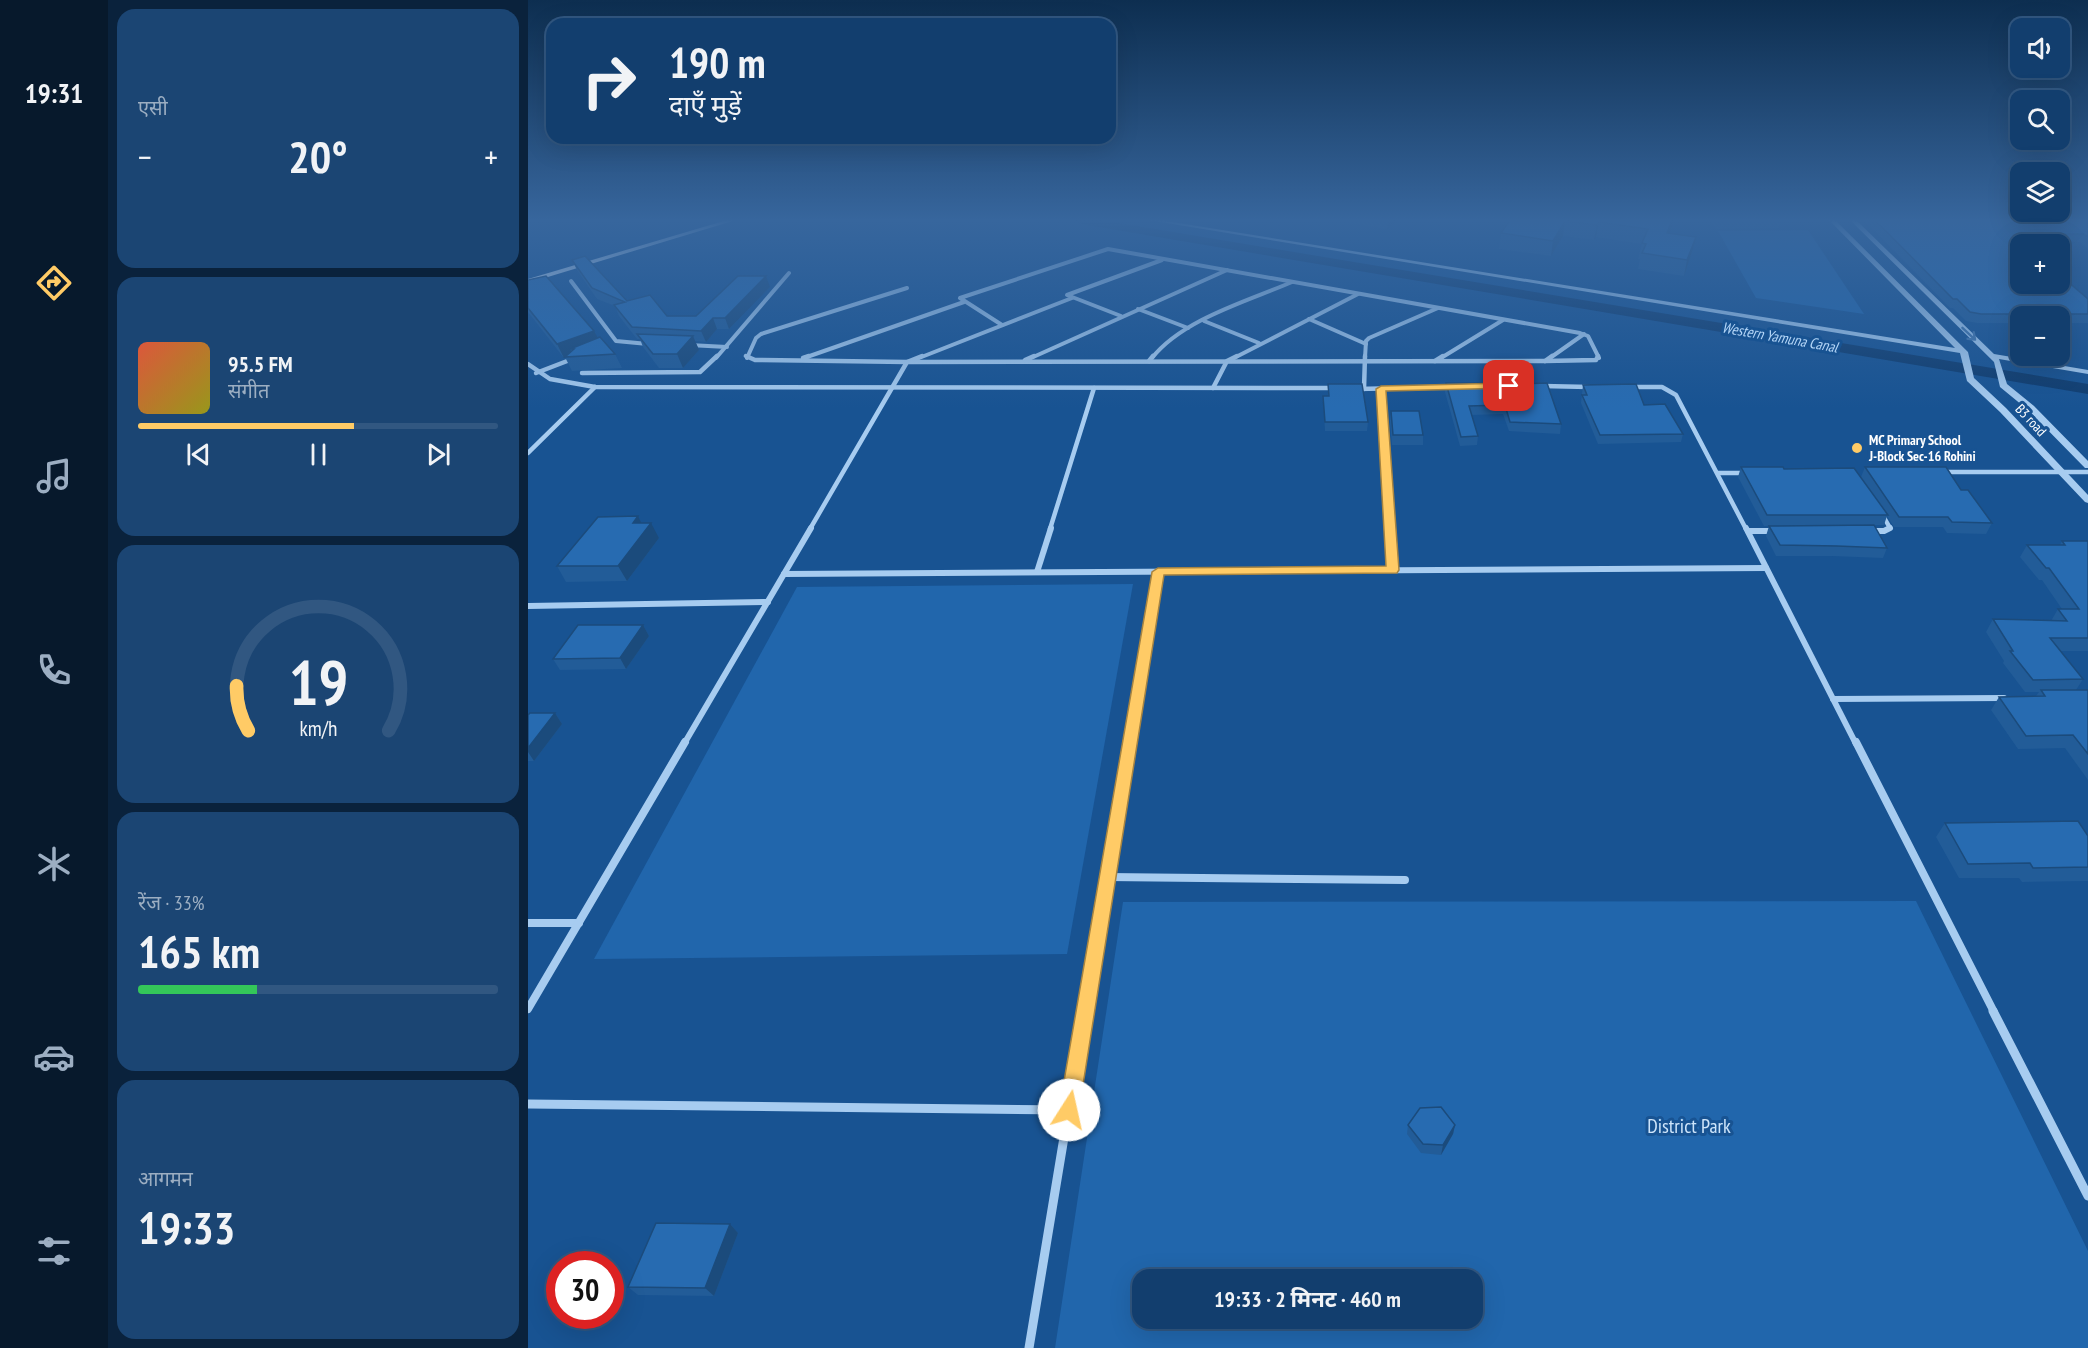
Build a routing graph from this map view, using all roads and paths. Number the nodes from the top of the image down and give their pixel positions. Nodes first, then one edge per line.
1 (573, 283) edge
2 (781, 283) edge
3 (1005, 283) edge
4 (1099, 283) edge
5 (1198, 283) edge
6 (1291, 283) edge
7 (1298, 283) edge
8 (1538, 283) edge
9 (1895, 283) edge
10 (1917, 283) edge
11 (908, 288) dead end
12 (1358, 294) junction
13 (1072, 298) junction
14 (964, 302) junction
15 (1439, 308) junction
16 (1138, 309) junction
17 (1122, 316) junction
18 (1309, 319) junction
19 (1504, 320) junction
20 (1204, 321) junction
21 (1002, 325) junction
22 (1188, 328) junction
23 (1584, 334) junction
24 (619, 342) junction
25 (1259, 343) junction
26 (1366, 344) junction
27 (659, 345) edge
28 (681, 345) edge
29 (608, 346) edge
30 (727, 347) junction
31 (1964, 352) junction
32 (576, 358) edge
33 (1994, 358) junction
34 (799, 359) junction
35 (1149, 361) junction
36 (1366, 361) junction
37 (1434, 361) junction
38 (1545, 361) junction
39 (907, 362) junction
40 (1022, 362) junction
41 (1227, 362) junction
42 (528, 364) edge
43 (2088, 372) edge
44 (536, 373) junction
45 (582, 373) edge
46 (1540, 386) edge
47 (595, 387) junction
48 (894, 387) junction
49 (1464, 387) edge
50 (1595, 387) edge
51 (1618, 387) edge
52 (1094, 388) junction
53 (1213, 388) junction
54 (1340, 388) edge
55 (1352, 388) edge
56 (1364, 389) junction
57 (1381, 389) junction
58 (528, 453) edge
59 (2088, 466) edge
60 (1935, 472) edge
61 (2061, 472) junction
62 (2088, 472) edge
63 (1718, 473) junction
64 (1751, 473) edge
65 (2088, 500) edge
66 (1877, 507) edge
67 (1748, 531) junction
68 (1778, 531) edge
69 (1860, 531) edge
70 (1766, 568) junction
71 (1392, 570) junction
72 (1037, 572) junction
73 (1158, 572) junction
74 (784, 574) junction
75 (768, 602) junction
76 (528, 606) edge
77 (2011, 698) edge
78 (1833, 699) junction
79 (1107, 877) junction
80 (1405, 880) dead end
81 (528, 923) edge
82 (579, 923) junction
83 (528, 1009) edge
84 (528, 1104) edge
85 (1069, 1110) junction
86 (2088, 1196) edge
87 (1029, 1348) edge

1 - 24 street
2 - 30 street
3 - 14 street
4 - 13 street
5 - 16 street
6 - 20 street
7 - 12 street
8 - 31 street
9 - 31 street
10 -> 33 street
11 - 34 street
12 - 15 street
12 - 18 street
13 - 17 street
13 - 21 street
14 - 21 street
14 - 34 street
15 - 19 street
15 - 26 street
16 - 17 street
16 - 22 street
17 - 40 street
18 - 25 street
18 - 26 street
19 - 23 street
19 - 37 street
20 - 22 street
20 - 25 street
21 - 39 street
22 - 35 street
23 - 38 street
23 - 38 street
24 - 27 street
24 - 29 street
25 - 41 street
26 - 36 street
28 - 30 street
30 - 45 street
31 - 61 street, B3 road
32 - 44 street
33 - 43 street
33 - 59 street, B3 road
34 - 39 street
35 - 40 street
35 - 41 street
36 - 37 street
36 - 41 street
36 - 56 street
37 - 38 street
39 - 40 street
39 - 48 street
41 - 53 street
42 - 44 street
44 - 47 street
46 - 50 street
47 - 48 street
47 - 58 street
48 - 52 street
48 - 74 street
49 - 57 street
51 - 63 street
52 - 53 street
52 - 72 street
53 - 54 street
55 - 56 street
56 - 57 street
57 - 71 street
60 - 61 street
61 - 62 street
61 - 65 street, B3 road
63 - 64 street
63 - 67 street
66 - 69 street
67 - 68 street
67 - 70 street
70 - 71 street
70 - 78 street
71 - 73 street
72 - 73 street
72 - 74 street
73 - 79 street
74 - 75 street
75 - 76 street
75 - 82 street
77 - 78 street
78 - 86 street
79 - 80 street
79 - 85 street
81 - 82 street
82 - 83 street
84 - 85 street
85 - 87 street

